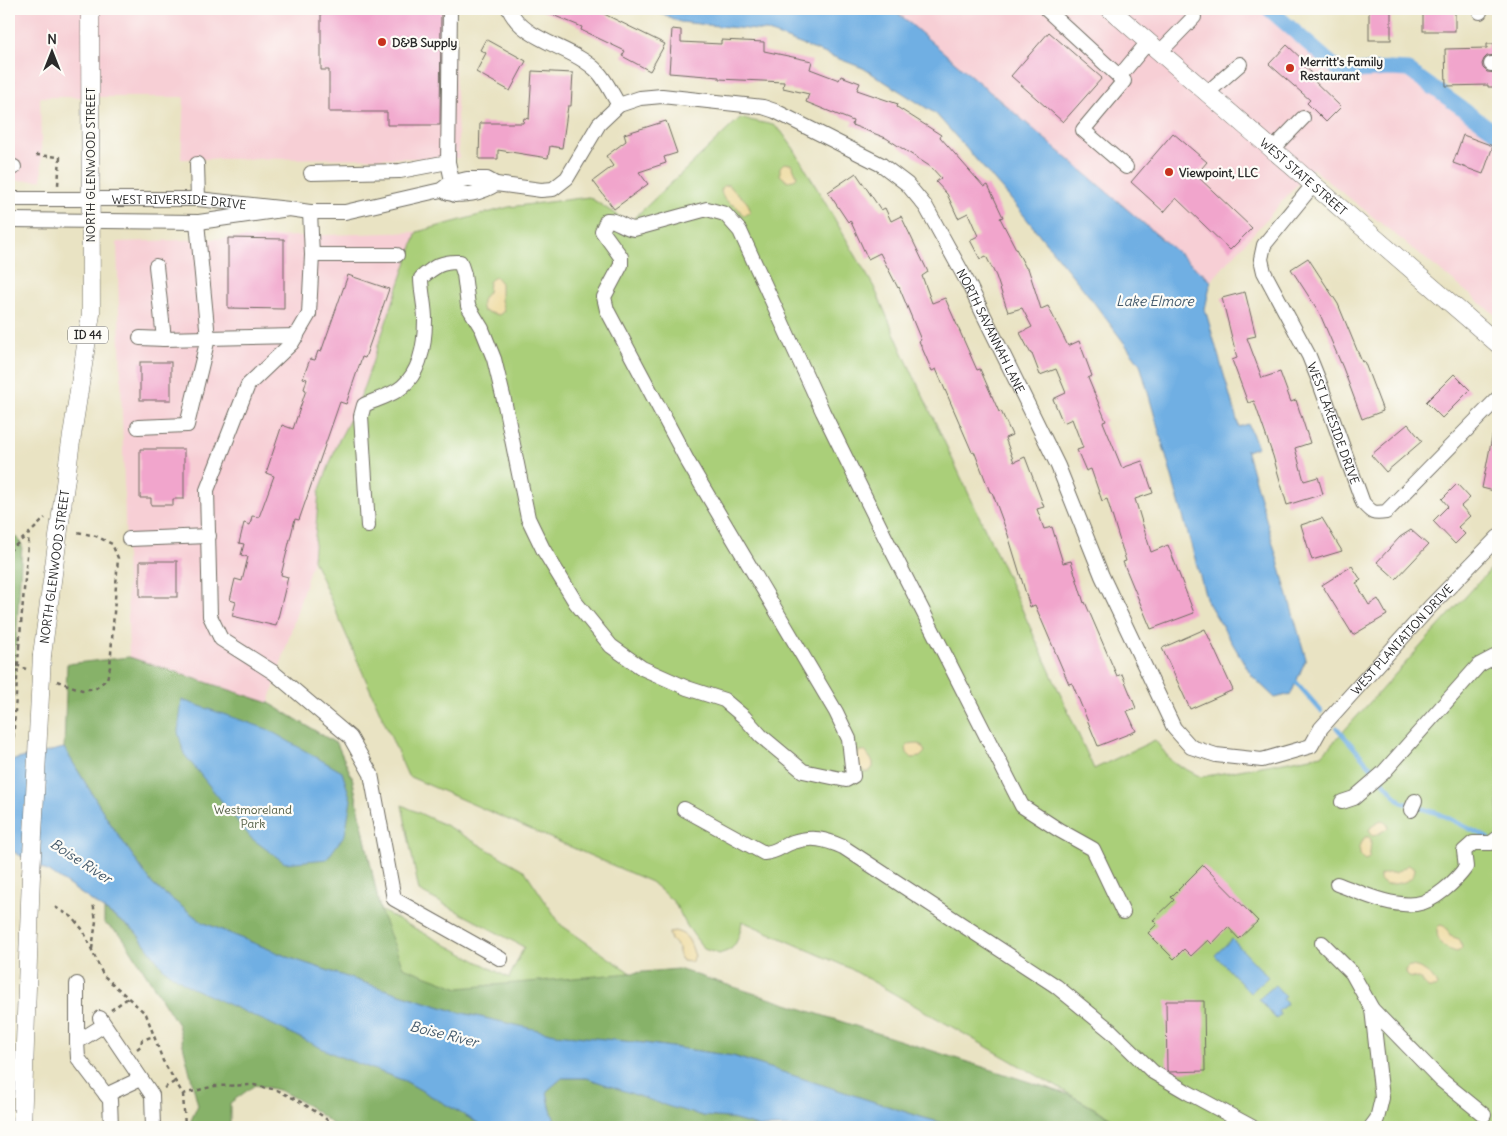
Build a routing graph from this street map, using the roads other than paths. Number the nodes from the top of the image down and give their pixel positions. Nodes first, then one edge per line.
1 (90, 9) edge
2 (450, 9) edge
3 (509, 9) edge
4 (1046, 9) edge
5 (1110, 9) edge
6 (1194, 17) dead end
7 (1154, 47) junction
8 (1240, 64) dead end
9 (1119, 77) junction
10 (1207, 93) junction
11 (619, 105) junction
12 (1303, 118) dead end
13 (1272, 150) junction
14 (448, 162) junction
15 (197, 164) dead end
16 (1126, 167) dead end
17 (311, 173) dead end
18 (1313, 185) junction
19 (454, 188) junction
20 (553, 189) joint
21 (90, 198) junction
22 (198, 198) junction
23 (9, 199) edge
24 (289, 209) junction
25 (310, 212) junction
26 (9, 220) edge
27 (90, 222) junction
28 (197, 222) junction
29 (312, 255) junction
30 (397, 255) dead end
31 (156, 266) dead end
32 (296, 336) junction
33 (140, 338) dead end
34 (208, 338) junction
35 (164, 339) junction
36 (1498, 344) edge
37 (1498, 398) edge
38 (138, 427) dead end
39 (368, 526) dead end
40 (208, 536) junction
41 (1498, 537) edge
42 (129, 539) dead end
43 (1498, 655) edge
44 (1311, 746) joint
45 (1342, 802) dead end
46 (684, 809) dead end
47 (1495, 841) edge
48 (1337, 884) dead end
49 (1123, 912) dead end
50 (1322, 943) dead end
51 (501, 958) dead end
52 (77, 984) dead end
53 (1372, 1009) junction
54 (77, 1042) junction
55 (140, 1078) junction
56 (106, 1095) junction
57 (1484, 1115) dead end
58 (22, 1127) edge
59 (111, 1127) edge
60 (153, 1127) edge
61 (1252, 1127) edge
62 (1371, 1127) edge

1 - 21 main road, NORTH GLENWOOD STREET / ID 44
2 - 14 street
3 - 11 street
4 - 9 street
5 - 7 main road, WEST STATE STREET
6 - 7 street
7 - 9 street
7 - 10 main road, WEST STATE STREET
8 - 10 street
9 - 16 street
10 - 13 main road, WEST STATE STREET
11 - 20 street, NORTH SAVANNAH LANE
11 - 44 street, NORTH SAVANNAH LANE
12 - 13 street
13 - 18 main road, WEST STATE STREET
14 - 17 street
14 - 19 street
15 - 22 street
18 - 36 main road, WEST STATE STREET
18 - 37 street, WEST LAKESIDE DRIVE
19 - 20 street, WEST RIVERSIDE DRIVE
19 - 25 street, WEST RIVERSIDE DRIVE
21 - 22 street, WEST RIVERSIDE DRIVE
21 - 23 street, WEST RIVERSIDE DRIVE
21 - 27 main road, NORTH GLENWOOD STREET / ID 44
22 - 24 street, WEST RIVERSIDE DRIVE
24 - 25 street, WEST RIVERSIDE DRIVE
24 - 28 street, WEST RIVERSIDE DRIVE
25 - 29 street
26 - 27 street, WEST RIVERSIDE DRIVE
27 - 28 street, WEST RIVERSIDE DRIVE
27 - 58 main road, NORTH GLENWOOD STREET / ID 44, bridge
28 - 34 street
29 - 30 street
29 - 32 street
31 - 35 street
32 - 34 street
32 - 40 street
33 - 35 street
34 - 35 street
34 - 38 street
39 - 49 street
40 - 42 street
40 - 51 street
41 - 44 street, WEST PLANTATION DRIVE
43 - 45 street
46 - 61 street
47 - 48 street
50 - 53 street
52 - 54 street
53 - 57 street
53 - 62 street
54 - 55 street
54 - 56 street
55 - 56 street
55 - 60 street
56 - 59 street

